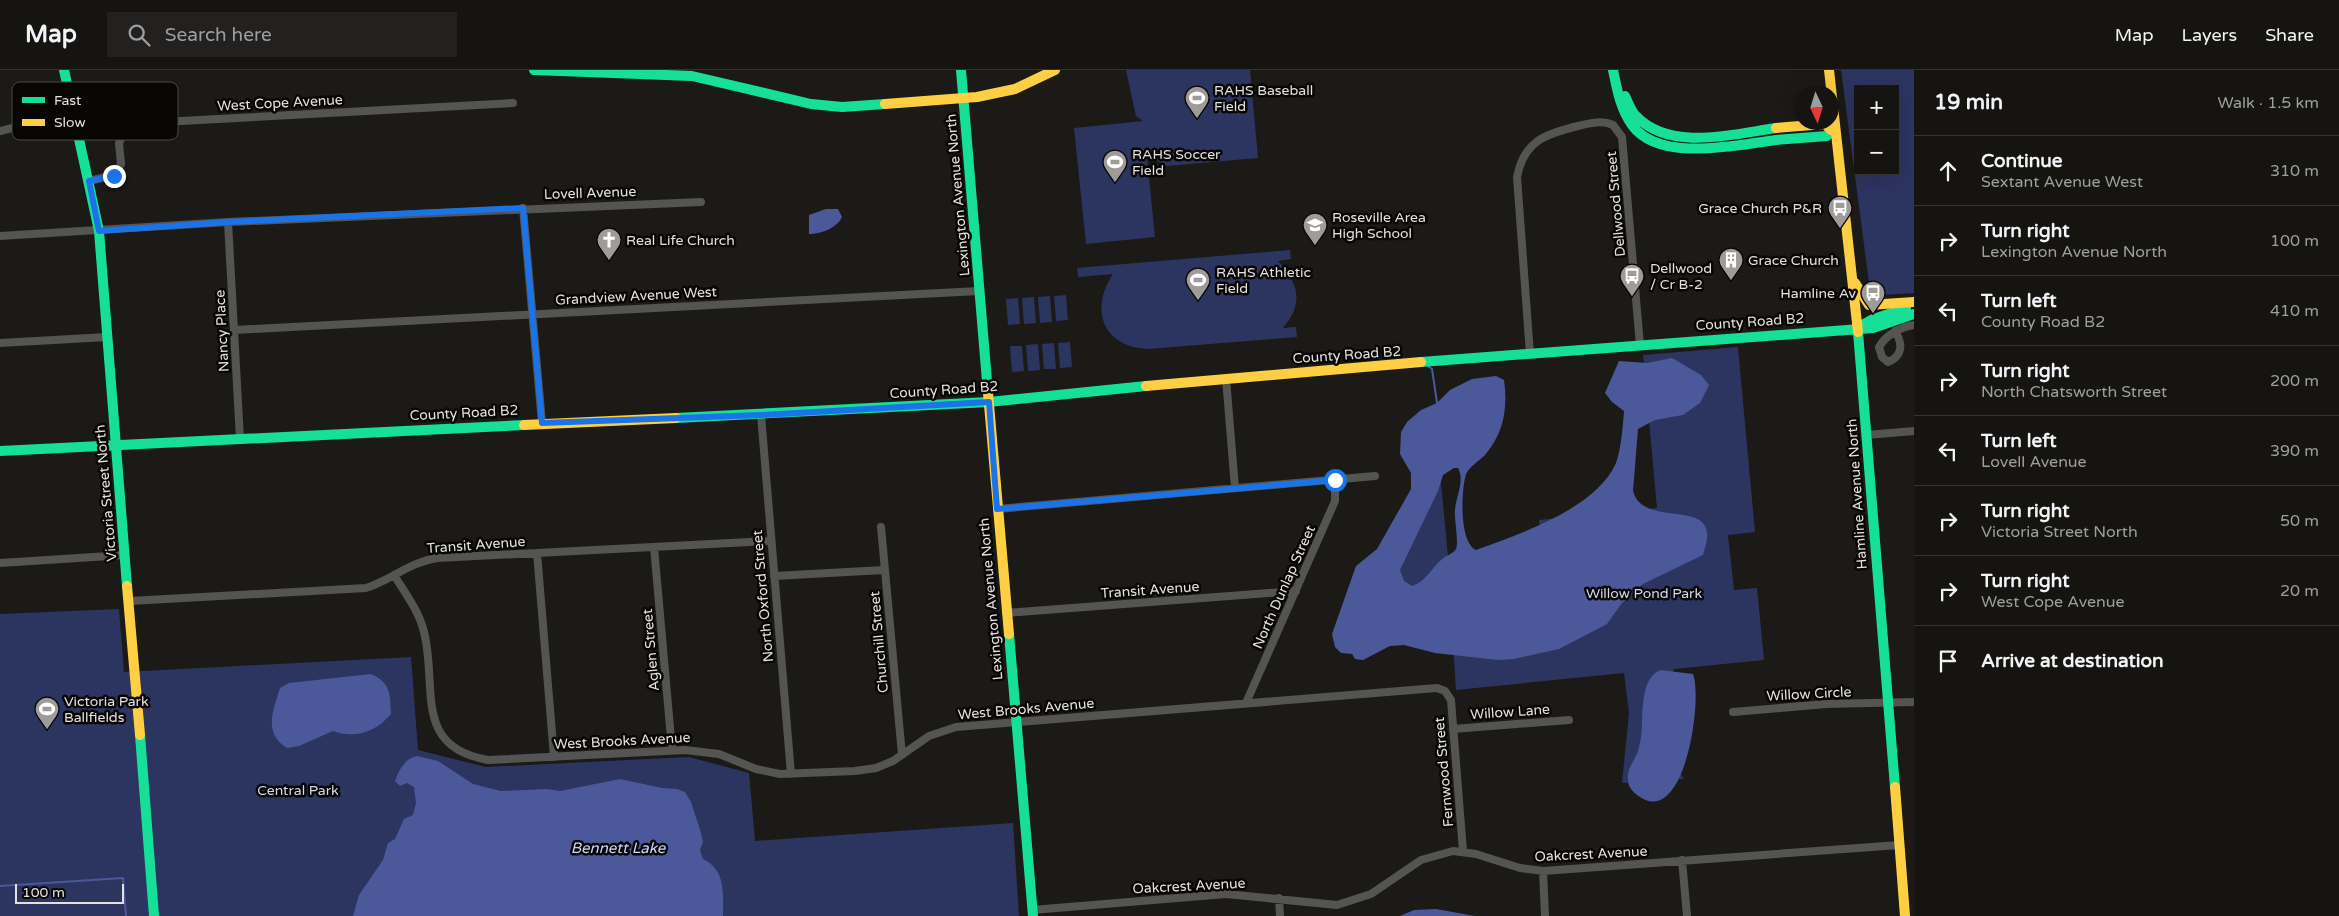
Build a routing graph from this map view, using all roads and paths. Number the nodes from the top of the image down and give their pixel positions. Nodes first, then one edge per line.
1 (534, 70) edge
2 (962, 70) edge
3 (1055, 70) edge
4 (1613, 70) edge
5 (1621, 70) edge
6 (1829, 70) edge
7 (1830, 85) edge
8 (964, 100) junction
9 (513, 103) dead end
10 (178, 121) edge
11 (1794, 127) edge
12 (1834, 130) joint
13 (80, 140) edge
14 (121, 140) edge
15 (89, 181) junction
16 (701, 202) dead end
17 (523, 208) junction
18 (228, 222) junction
19 (99, 231) junction
20 (0, 236) edge
21 (1853, 278) junction
22 (979, 291) junction
23 (1914, 302) edge
24 (1914, 307) edge
25 (534, 314) junction
26 (1914, 314) edge
27 (1914, 325) edge
28 (1857, 328) junction
29 (234, 330) junction
30 (1895, 331) dead end
31 (107, 337) junction
32 (0, 343) edge
33 (1640, 345) junction
34 (1530, 354) junction
35 (1226, 378) junction
36 (989, 402) junction
37 (761, 415) junction
38 (542, 423) junction
39 (1914, 431) edge
40 (1867, 435) junction
41 (240, 439) junction
42 (116, 445) junction
43 (0, 451) edge
44 (1375, 476) dead end
45 (1335, 480) junction
46 (1235, 488) junction
47 (997, 509) junction
48 (881, 527) dead end
49 (771, 541) junction
50 (654, 547) junction
51 (537, 553) junction
52 (125, 555) junction
53 (0, 563) edge
54 (884, 570) junction
55 (394, 575) junction
56 (774, 576) junction
57 (1296, 591) junction
58 (129, 601) junction
59 (1006, 613) junction
60 (1445, 691) joint
61 (1246, 702) junction
62 (1914, 702) edge
63 (1887, 704) junction
64 (1733, 712) dead end
65 (1569, 720) dead end
66 (1016, 723) junction
67 (1453, 729) junction
68 (672, 750) junction
69 (902, 755) junction
70 (554, 757) junction
71 (791, 774) junction
72 (1899, 845) junction
73 (1463, 851) junction
74 (1682, 860) junction
75 (1543, 871) junction
76 (1279, 898) junction
77 (1033, 913) edge
78 (154, 916) edge
79 (1280, 916) edge
80 (1545, 916) edge
81 (1687, 916) edge
82 (1905, 916) edge

1 - 8 main road
2 - 8 main road, Lexington Avenue North
3 - 8 main road
4 - 12 main road
5 - 11 main road
6 - 7 main road, Hamline Avenue North
8 - 22 main road, Lexington Avenue North
9 - 10 street, West Cope Avenue
12 - 21 main road, Hamline Avenue North
13 - 15 main road, Victoria Street North
14 - 15 street, West Cope Avenue
15 - 19 main road, Victoria Street North
16 - 17 street, Lovell Avenue
17 - 18 street, Lovell Avenue
17 - 25 street
18 - 19 street, Lovell Avenue
18 - 29 street, Nancy Place
19 - 20 street, Lovell Avenue
19 - 31 main road, Victoria Street North
21 - 23 main road
21 - 28 main road, Hamline Avenue North
22 - 25 street, Grandview Avenue West
22 - 36 main road, Lexington Avenue North
24 - 28 main road, County Road B2
25 - 29 street, Grandview Avenue West
25 - 38 street
26 - 28 main road, County Road B2
27 - 30 street
28 - 33 main road, County Road B2
28 - 40 main road, Hamline Avenue North
29 - 41 street, Nancy Place
31 - 32 street
31 - 42 main road, Victoria Street North
33 - 34 main road, County Road B2
33 - 34 street, Dellwood Street
34 - 35 main road, County Road B2
35 - 36 main road, County Road B2
35 - 46 street
36 - 37 main road, County Road B2
36 - 47 main road, Lexington Avenue North
37 - 38 main road, County Road B2
37 - 49 street, North Oxford Street
38 - 41 main road, County Road B2
39 - 40 street
40 - 63 main road, Hamline Avenue North
41 - 42 main road, County Road B2
42 - 43 main road, County Road B2
42 - 52 main road, Victoria Street North
44 - 45 street
45 - 46 street
45 - 57 street, North Dunlap Street
46 - 47 street
47 - 59 main road, Lexington Avenue North
48 - 54 street, Churchill Street
49 - 50 street, Transit Avenue
49 - 56 street, North Oxford Street
50 - 51 street, Transit Avenue
50 - 68 street, Aglen Street
51 - 55 street, Transit Avenue
51 - 70 street
52 - 53 street
52 - 58 main road, Victoria Street North
54 - 56 street
54 - 69 street, Churchill Street
55 - 58 street, Transit Avenue
55 - 70 street, West Brooks Avenue
56 - 71 street, North Oxford Street
57 - 59 street, Transit Avenue
57 - 61 street, North Dunlap Street
58 - 78 main road, Victoria Street North
59 - 66 main road, Lexington Avenue North
60 - 61 street, West Brooks Avenue
60 - 67 street, Fernwood Street
61 - 66 street, West Brooks Avenue
62 - 63 street
63 - 64 street, Willow Circle
63 - 72 main road, Hamline Avenue North
65 - 67 street, Willow Lane
66 - 69 street, West Brooks Avenue
66 - 77 main road, Lexington Avenue North
67 - 73 street, Fernwood Street
68 - 70 street, West Brooks Avenue
68 - 71 street, West Brooks Avenue
69 - 71 street, West Brooks Avenue
72 - 74 street, Oakcrest Avenue
72 - 82 main road, Hamline Avenue North
73 - 75 street, Oakcrest Avenue
73 - 76 street, Oakcrest Avenue
74 - 75 street, Oakcrest Avenue
74 - 81 street
75 - 80 street
76 - 77 street, Oakcrest Avenue
76 - 79 street

